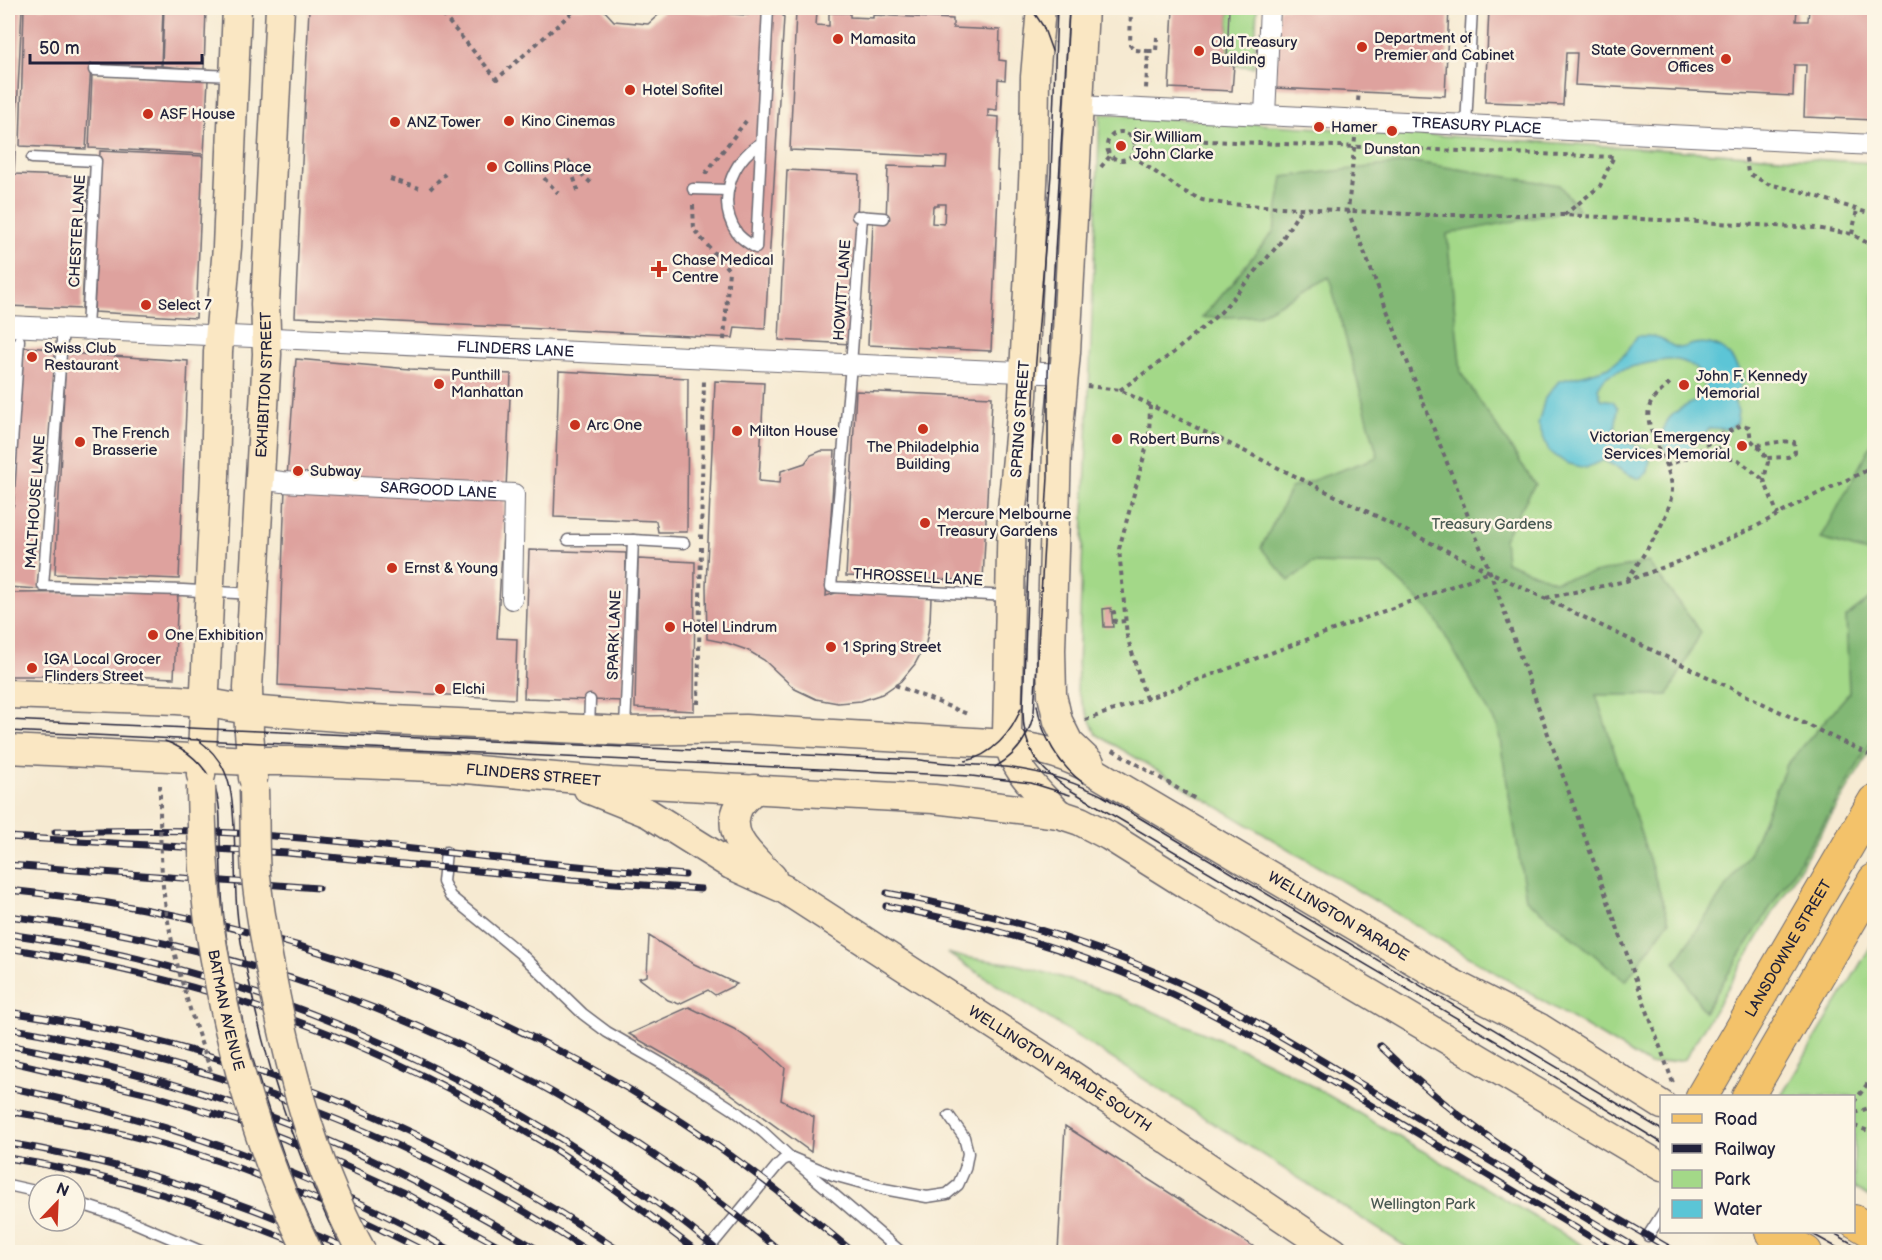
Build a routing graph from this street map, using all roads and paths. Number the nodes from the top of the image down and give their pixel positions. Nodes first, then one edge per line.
1 (237, 8) edge
2 (280, 8) edge
3 (437, 8) edge
4 (577, 8) edge
5 (768, 8) edge
6 (1084, 8) edge
7 (1131, 8) edge
8 (1270, 8) edge
9 (1472, 8) edge
10 (1038, 13) edge
11 (1156, 37) dead end
12 (1148, 51) junction
13 (94, 70) dead end
14 (233, 76) junction
15 (1146, 85) dead end
16 (1079, 106) junction
17 (1265, 115) junction
18 (748, 118) dead end
19 (1466, 126) junction
20 (1133, 138) junction
21 (1744, 139) junction
22 (761, 143) junction
23 (1875, 145) edge
24 (1354, 152) dead end
25 (1110, 156) junction
26 (1132, 156) junction
27 (32, 158) dead end
28 (230, 167) junction
29 (271, 171) junction
30 (1098, 171) dead end
31 (445, 174) dead end
32 (544, 178) dead end
33 (390, 179) dead end
34 (593, 185) dead end
35 (418, 188) dead end
36 (430, 189) dead end
37 (693, 189) junction
38 (728, 190) junction
39 (558, 193) dead end
40 (579, 193) dead end
41 (1301, 208) junction
42 (1857, 210) junction
43 (1348, 211) junction
44 (1564, 215) junction
45 (1875, 215) edge
46 (884, 218) dead end
47 (1851, 234) junction
48 (227, 247) junction
49 (1875, 247) edge
50 (267, 250) junction
51 (63, 328) junction
52 (87, 329) junction
53 (13, 333) edge
54 (220, 336) junction
55 (267, 338) junction
56 (724, 347) dead end
57 (851, 365) junction
58 (704, 372) dead end
59 (1024, 373) junction
60 (1076, 380) junction
61 (1672, 381) dead end
62 (1120, 390) junction
63 (1150, 406) junction
64 (1713, 440) junction
65 (1756, 445) junction
66 (1766, 458) junction
67 (1666, 466) junction
68 (1875, 467) edge
69 (215, 476) junction
70 (259, 479) junction
71 (1764, 480) junction
72 (8, 504) edge
73 (1778, 515) junction
74 (701, 537) dead end
75 (568, 540) dead end
76 (633, 540) junction
77 (684, 543) dead end
78 (701, 562) dead end
79 (1490, 572) junction
80 (1626, 581) junction
81 (209, 591) junction
82 (253, 594) junction
83 (1010, 596) junction
84 (1546, 598) junction
85 (512, 599) dead end
86 (1112, 613) dead end
87 (1126, 621) junction
88 (895, 685) dead end
89 (8, 694) edge
90 (698, 699) dead end
91 (1146, 699) junction
92 (590, 700) dead end
93 (203, 702) junction
94 (248, 710) junction
95 (975, 717) dead end
96 (1080, 721) dead end
97 (589, 729) junction
98 (625, 731) junction
99 (1008, 744) junction
100 (8, 748) edge
101 (1875, 757) edge
102 (201, 758) junction
103 (252, 761) junction
104 (540, 776) junction
105 (755, 789) junction
106 (1126, 791) junction
107 (1875, 801) edge
108 (1059, 814) junction
109 (446, 852) dead end
110 (1875, 880) edge
111 (783, 890) junction
112 (1875, 1075) edge
113 (1676, 1095) edge
114 (1679, 1095) edge
115 (1681, 1095) edge
116 (1749, 1095) edge
117 (1855, 1101) edge
118 (1875, 1106) edge
119 (1855, 1113) edge
120 (949, 1116) dead end
121 (1855, 1126) edge
122 (1875, 1133) edge
123 (790, 1157) junction
124 (1660, 1166) edge
125 (10, 1187) edge
126 (27, 1190) edge
127 (87, 1206) edge
128 (1660, 1217) edge
129 (1855, 1222) edge
130 (1773, 1233) edge
131 (1875, 1233) edge
132 (1648, 1236) dead end
133 (202, 1252) edge
134 (308, 1252) edge
135 (362, 1252) edge
136 (706, 1252) edge
137 (901, 1252) edge
138 (1333, 1252) edge
139 (1806, 1252) edge

1 - 14 street
2 - 29 street, EXHIBITION STREET
3 - 4 path
5 - 22 lane
6 - 16 street
7 - 12 path
8 - 17 street
9 - 19 lane
10 - 59 street, SPRING STREET
11 - 12 path
12 - 15 path
13 - 14 lane
14 - 28 street
16 - 17 street, TREASURY PLACE
16 - 60 street
17 - 19 street, TREASURY PLACE
18 - 37 path
19 - 21 street, TREASURY PLACE
20 - 25 path
20 - 26 path
20 - 44 path
21 - 23 street, TREASURY PLACE
21 - 42 path
22 - 38 lane
22 - 38 lane
24 - 43 path
25 - 26 path
25 - 30 path
26 - 41 path
27 - 52 lane, CHESTER LANE
28 - 29 street
28 - 48 street
29 - 50 street, EXHIBITION STREET
31 - 36 path
32 - 39 path
33 - 35 path
34 - 40 path
37 - 38 lane
37 - 56 path
41 - 43 path
41 - 62 path
42 - 45 path
42 - 47 path
43 - 44 path
43 - 79 path
44 - 47 path
46 - 57 lane, HOWITT LANE
47 - 49 path
48 - 50 street
48 - 54 street
50 - 55 street, EXHIBITION STREET
51 - 52 street, FLINDERS LANE
51 - 53 street, FLINDERS LANE
51 - 81 lane, MALTHOUSE LANE
52 - 54 street, FLINDERS LANE
53 - 72 lane
54 - 55 street, FLINDERS LANE
54 - 69 street
55 - 57 street, FLINDERS LANE
55 - 70 street, EXHIBITION STREET
57 - 59 street, FLINDERS LANE
57 - 83 lane, THROSSELL LANE
58 - 74 path
59 - 60 street, FLINDERS LANE
59 - 83 street, SPRING STREET
60 - 62 path
60 - 106 street
61 - 67 path
62 - 63 path
63 - 79 path
63 - 87 path
64 - 65 path
64 - 67 path
64 - 71 path
65 - 66 path
65 - 66 path
66 - 71 path
67 - 80 path
68 - 73 path
69 - 70 street
69 - 81 street
70 - 82 street, EXHIBITION STREET
70 - 85 street, SARGOOD LANE
71 - 73 path
73 - 80 path
75 - 76 lane
76 - 77 lane
76 - 98 lane, SPARK LANE
78 - 90 path
79 - 84 path
79 - 91 path
79 - 114 path
80 - 84 path
81 - 82 lane
81 - 93 street
82 - 94 street, EXHIBITION STREET
83 - 99 street, SPRING STREET
84 - 101 path
86 - 87 path
87 - 91 path
88 - 95 path
89 - 93 street
91 - 96 path
92 - 97 lane
93 - 94 street
93 - 102 street
94 - 97 street
94 - 103 street, EXHIBITION STREET
97 - 98 street
98 - 99 street
99 - 106 street, WELLINGTON PARADE
99 - 108 street, SPRING STREET
100 - 102 street, FLINDERS STREET
102 - 103 street, FLINDERS STREET
102 - 134 street, BATMAN AVENUE, bridge
103 - 104 street, FLINDERS STREET
103 - 135 street, bridge
104 - 105 street, FLINDERS STREET
104 - 111 street, WELLINGTON PARADE SOUTH
105 - 108 street, FLINDERS STREET
105 - 111 street, WELLINGTON PARADE SOUTH
106 - 113 street, WELLINGTON PARADE
107 - 115 main road, LANSDOWNE STREET
108 - 124 street
109 - 123 lane
110 - 116 main road
111 - 138 street, WELLINGTON PARADE SOUTH
112 - 117 path
118 - 119 path
120 - 123 lane
121 - 122 path
123 - 136 lane
123 - 137 lane
125 - 126 lane
127 - 133 lane
128 - 132 lane
129 - 131 main road
130 - 139 main road

